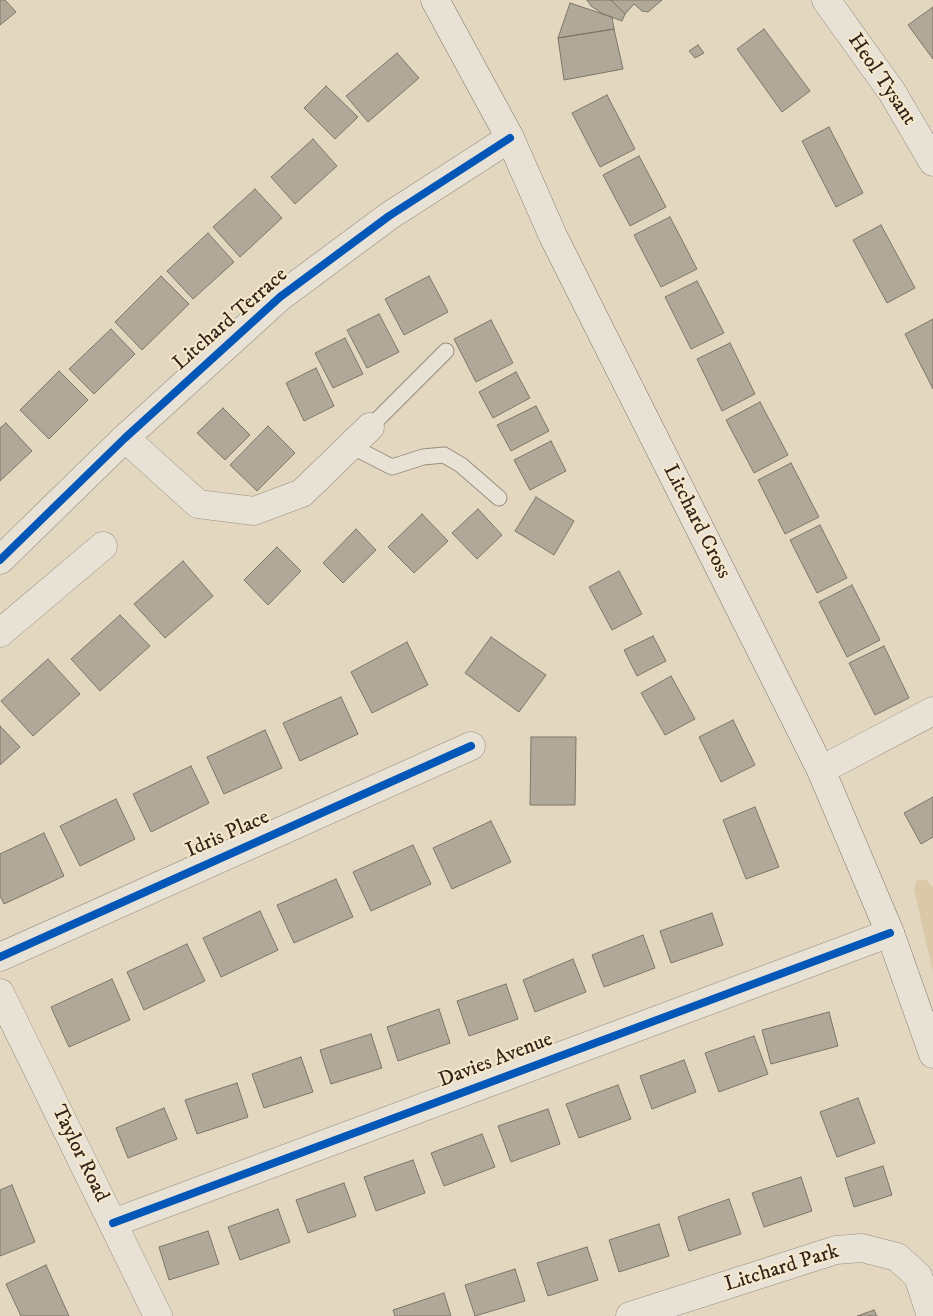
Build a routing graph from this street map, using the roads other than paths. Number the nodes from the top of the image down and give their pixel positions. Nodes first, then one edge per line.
1 (826, 0) edge
2 (438, 1) edge
3 (510, 138) junction
4 (933, 162) edge
5 (446, 351) dead end
6 (370, 427) joint
7 (125, 438) junction
8 (351, 446) junction
9 (499, 498) dead end
10 (103, 546) dead end
11 (0, 560) edge
12 (0, 633) edge
13 (933, 710) edge
14 (470, 746) dead end
15 (821, 770) junction
16 (890, 932) junction
17 (0, 956) edge
18 (0, 993) edge
19 (933, 1054) edge
20 (113, 1223) junction
21 (158, 1316) edge
22 (630, 1316) edge
23 (931, 1316) edge

1 - 4 street, Heol Tysant
2 - 3 street, Litchard Cross
3 - 7 street, Litchard Terrace
3 - 15 street, Litchard Cross
5 - 6 lane
6 - 8 street
7 - 8 street
7 - 11 street, Litchard Terrace
8 - 9 lane
10 - 12 street
13 - 15 street
14 - 17 street, Idris Place
15 - 16 street, Litchard Cross
16 - 19 street, Litchard Cross
16 - 20 street, Davies Avenue
18 - 20 street, Taylor Road
20 - 21 street, Taylor Road
22 - 23 street, Litchard Park

